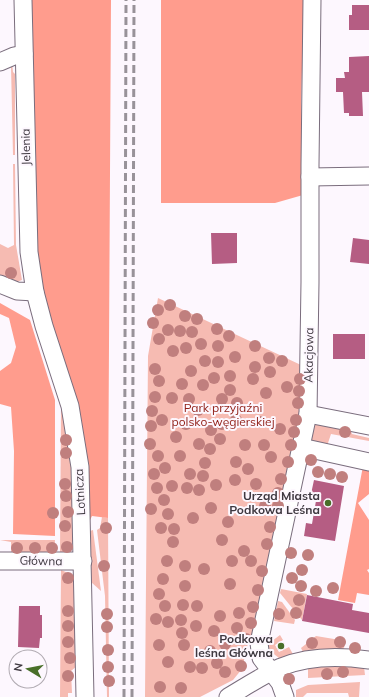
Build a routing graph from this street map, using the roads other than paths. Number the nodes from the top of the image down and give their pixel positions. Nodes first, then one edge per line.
1 (23, 0) edge
2 (312, 0) edge
3 (24, 54) junction
4 (0, 62) edge
5 (369, 176) edge
6 (310, 177) junction
7 (0, 284) edge
8 (35, 292) junction
9 (308, 414) junction
10 (369, 426) edge
11 (301, 447) junction
12 (369, 462) edge
13 (0, 560) edge
14 (83, 561) junction
15 (369, 660) edge
16 (271, 672) junction
17 (85, 697) edge
18 (228, 697) edge
19 (285, 697) edge

1 - 3 street, Jelenia
2 - 6 street, Akacjowa
3 - 4 street
3 - 8 street, Jelenia
5 - 6 street
6 - 9 street, Akacjowa
7 - 8 street
8 - 14 street, Lotnicza
9 - 10 street
9 - 11 street, Akacjowa
11 - 12 street
11 - 16 street, Akacjowa
13 - 14 street, Główna
14 - 17 street, Lotnicza
15 - 16 street
16 - 18 street
16 - 19 street, Akacjowa

